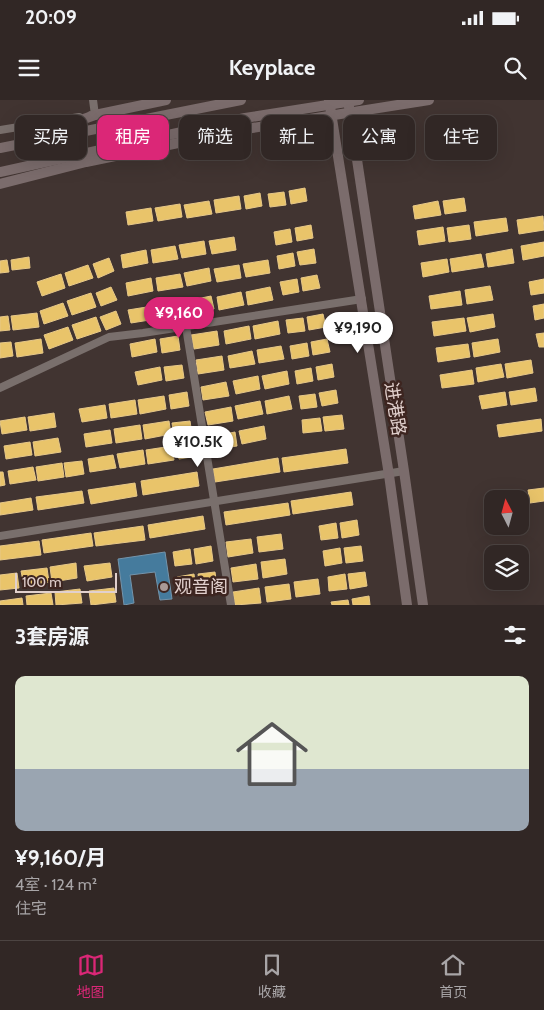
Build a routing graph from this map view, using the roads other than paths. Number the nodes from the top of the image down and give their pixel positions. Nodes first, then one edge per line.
1 (93, 100) edge
2 (166, 100) edge
3 (241, 100) edge
4 (429, 100) edge
5 (352, 101) edge
6 (330, 102) edge
7 (350, 112) junction
8 (95, 115) junction
9 (332, 115) edge
10 (333, 116) edge
11 (333, 122) edge
12 (261, 127) edge
13 (0, 130) edge
14 (3, 147) edge
15 (0, 172) edge
16 (0, 184) edge
17 (362, 299) junction
18 (186, 327) junction
19 (0, 388) edge
20 (404, 471) junction
21 (389, 474) junction
22 (215, 502) junction
23 (0, 536) edge
24 (231, 605) edge
25 (407, 605) edge
26 (423, 605) edge

1 - 8 street
2 - 8 main road
3 - 14 main road
4 - 7 main road
5 - 6 main road
5 - 7 main road, 进港路
6 - 9 main road, 进港路
6 - 15 main road
7 - 10 main road
7 - 20 main road, 进港路
8 - 13 street
8 - 14 main road
11 - 17 main road, 进港路
12 - 16 main road
17 - 18 street
17 - 21 main road, 进港路
18 - 19 street
18 - 22 street
20 - 21 street
20 - 26 main road, 进港路
21 - 22 street
21 - 25 main road, 进港路
22 - 23 street
22 - 24 street

